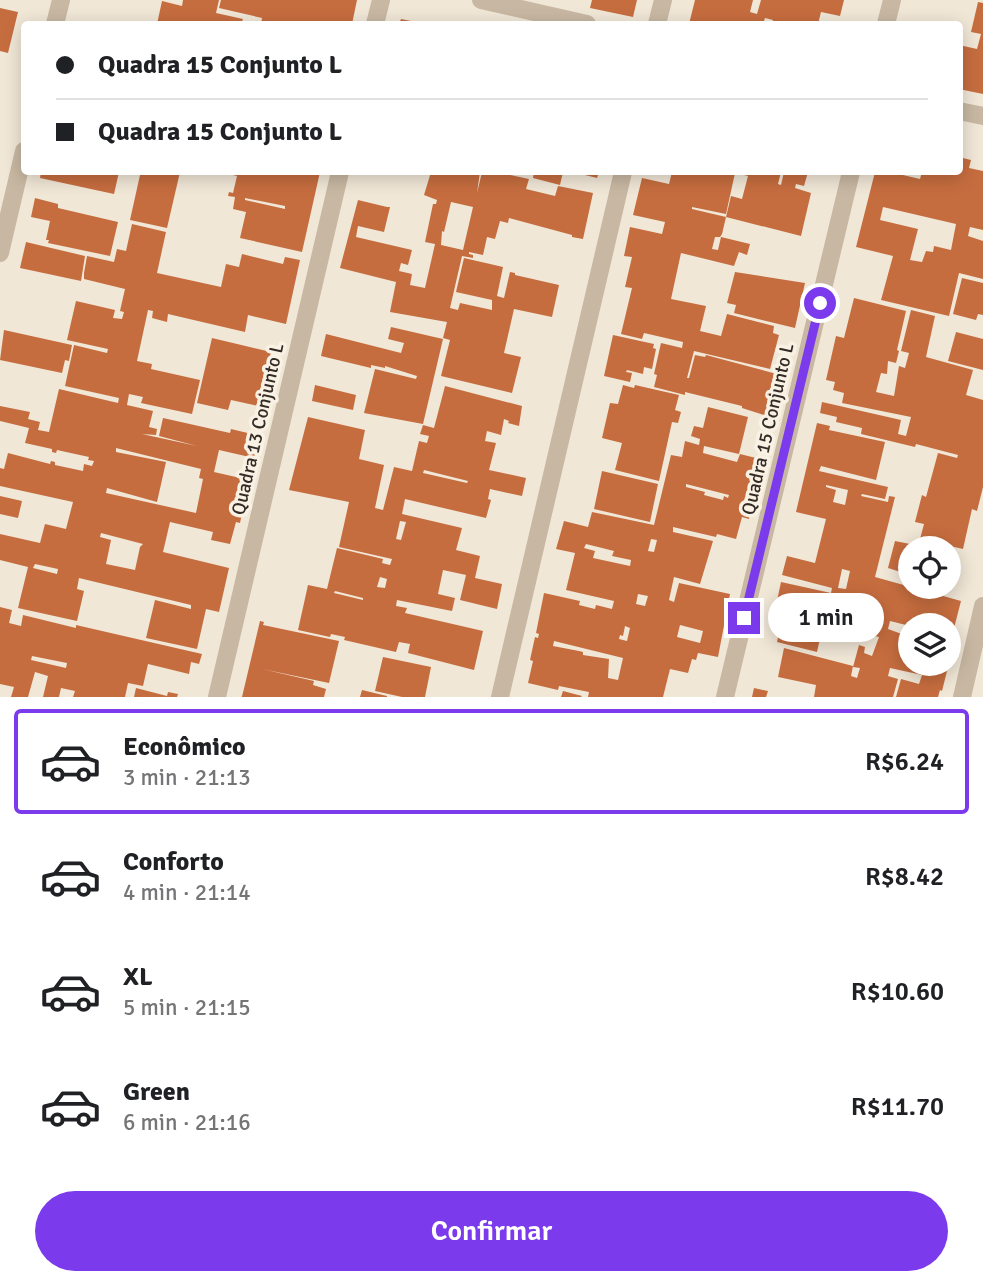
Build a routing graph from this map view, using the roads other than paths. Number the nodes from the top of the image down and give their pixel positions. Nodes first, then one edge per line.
1 (61, 0) edge
2 (381, 0) edge
3 (481, 0) edge
4 (663, 0) edge
5 (892, 0) edge
6 (56, 21) edge
7 (376, 21) edge
8 (574, 21) edge
9 (658, 21) edge
10 (887, 21) edge
11 (963, 112) edge
12 (983, 116) edge
13 (21, 164) edge
14 (340, 175) edge
15 (622, 175) edge
16 (850, 175) edge
17 (0, 253) edge
18 (983, 606) edge
19 (217, 697) edge
20 (500, 697) edge
21 (725, 697) edge
22 (962, 697) edge

1 - 6 street
2 - 7 street
3 - 8 street
4 - 9 street
5 - 10 street
11 - 12 street
13 - 17 street
14 - 19 street, Quadra 13 Conjunto L
15 - 20 street
16 - 21 street, Quadra 15 Conjunto L
18 - 22 street

